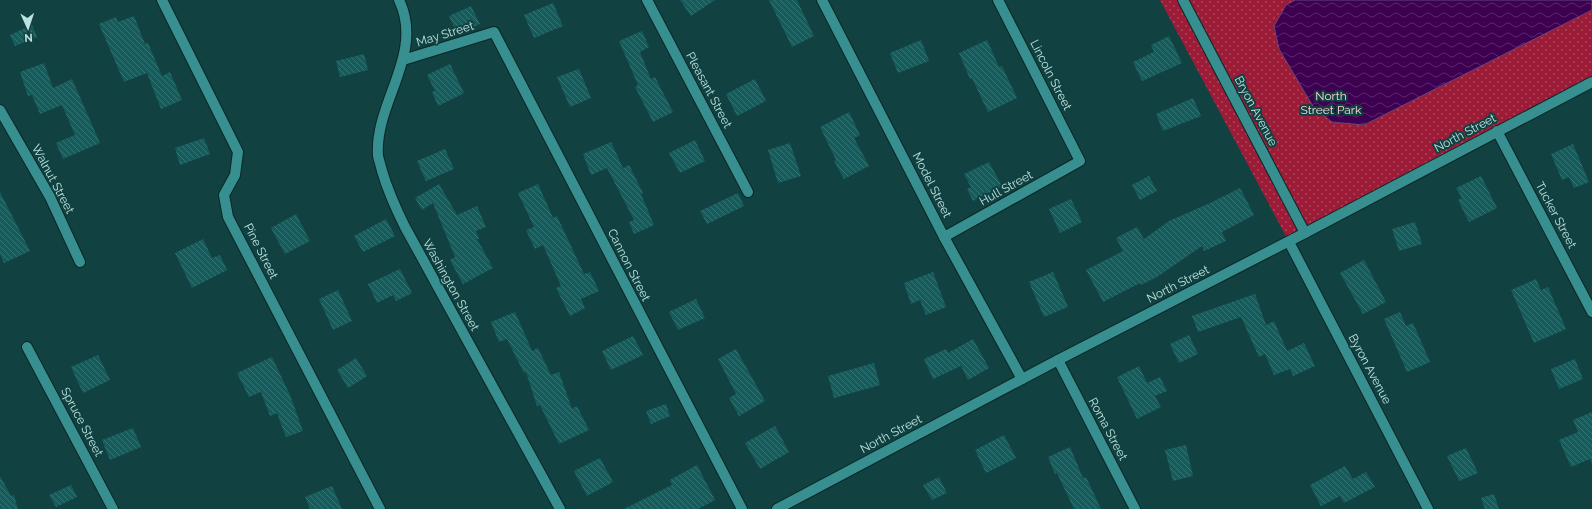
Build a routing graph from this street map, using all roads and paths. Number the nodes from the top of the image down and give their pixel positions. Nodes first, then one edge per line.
1 (162, 0) edge
2 (400, 0) edge
3 (647, 0) edge
4 (822, 0) edge
5 (998, 0) edge
6 (1183, 0) edge
7 (494, 32) joint
8 (403, 60) junction
9 (1592, 82) edge
10 (0, 110) edge
11 (1497, 131) junction
12 (1080, 161) joint
13 (748, 192) dead end
14 (1305, 233) junction
15 (944, 237) junction
16 (1289, 242) junction
17 (80, 262) dead end
18 (1592, 312) edge
19 (27, 347) dead end
20 (1058, 360) junction
21 (1022, 379) junction
22 (782, 508) edge
23 (113, 509) edge
24 (380, 509) edge
25 (560, 509) edge
26 (742, 509) edge
27 (1135, 509) edge
28 (1428, 509) edge

1 - 24 street, Pine Street
2 - 8 street, Washington Street
3 - 13 street, Pleasant Street
4 - 15 street, Model Street
5 - 12 street, Lincoln Street
6 - 14 street, Bryon Avenue
7 - 8 street, May Street
7 - 26 street, Cannon Street
8 - 25 street, Washington Street
9 - 11 street, North Street
10 - 17 street, Walnut Street
11 - 14 street, North Street
11 - 18 street, Tucker Street
12 - 15 street, Hull Street
14 - 16 street, North Street
15 - 21 street, Model Street
16 - 20 street, North Street
16 - 28 street, Byron Avenue
19 - 23 street, Spruce Street
20 - 21 street, North Street
20 - 27 street, Roma Street
21 - 22 street, North Street

